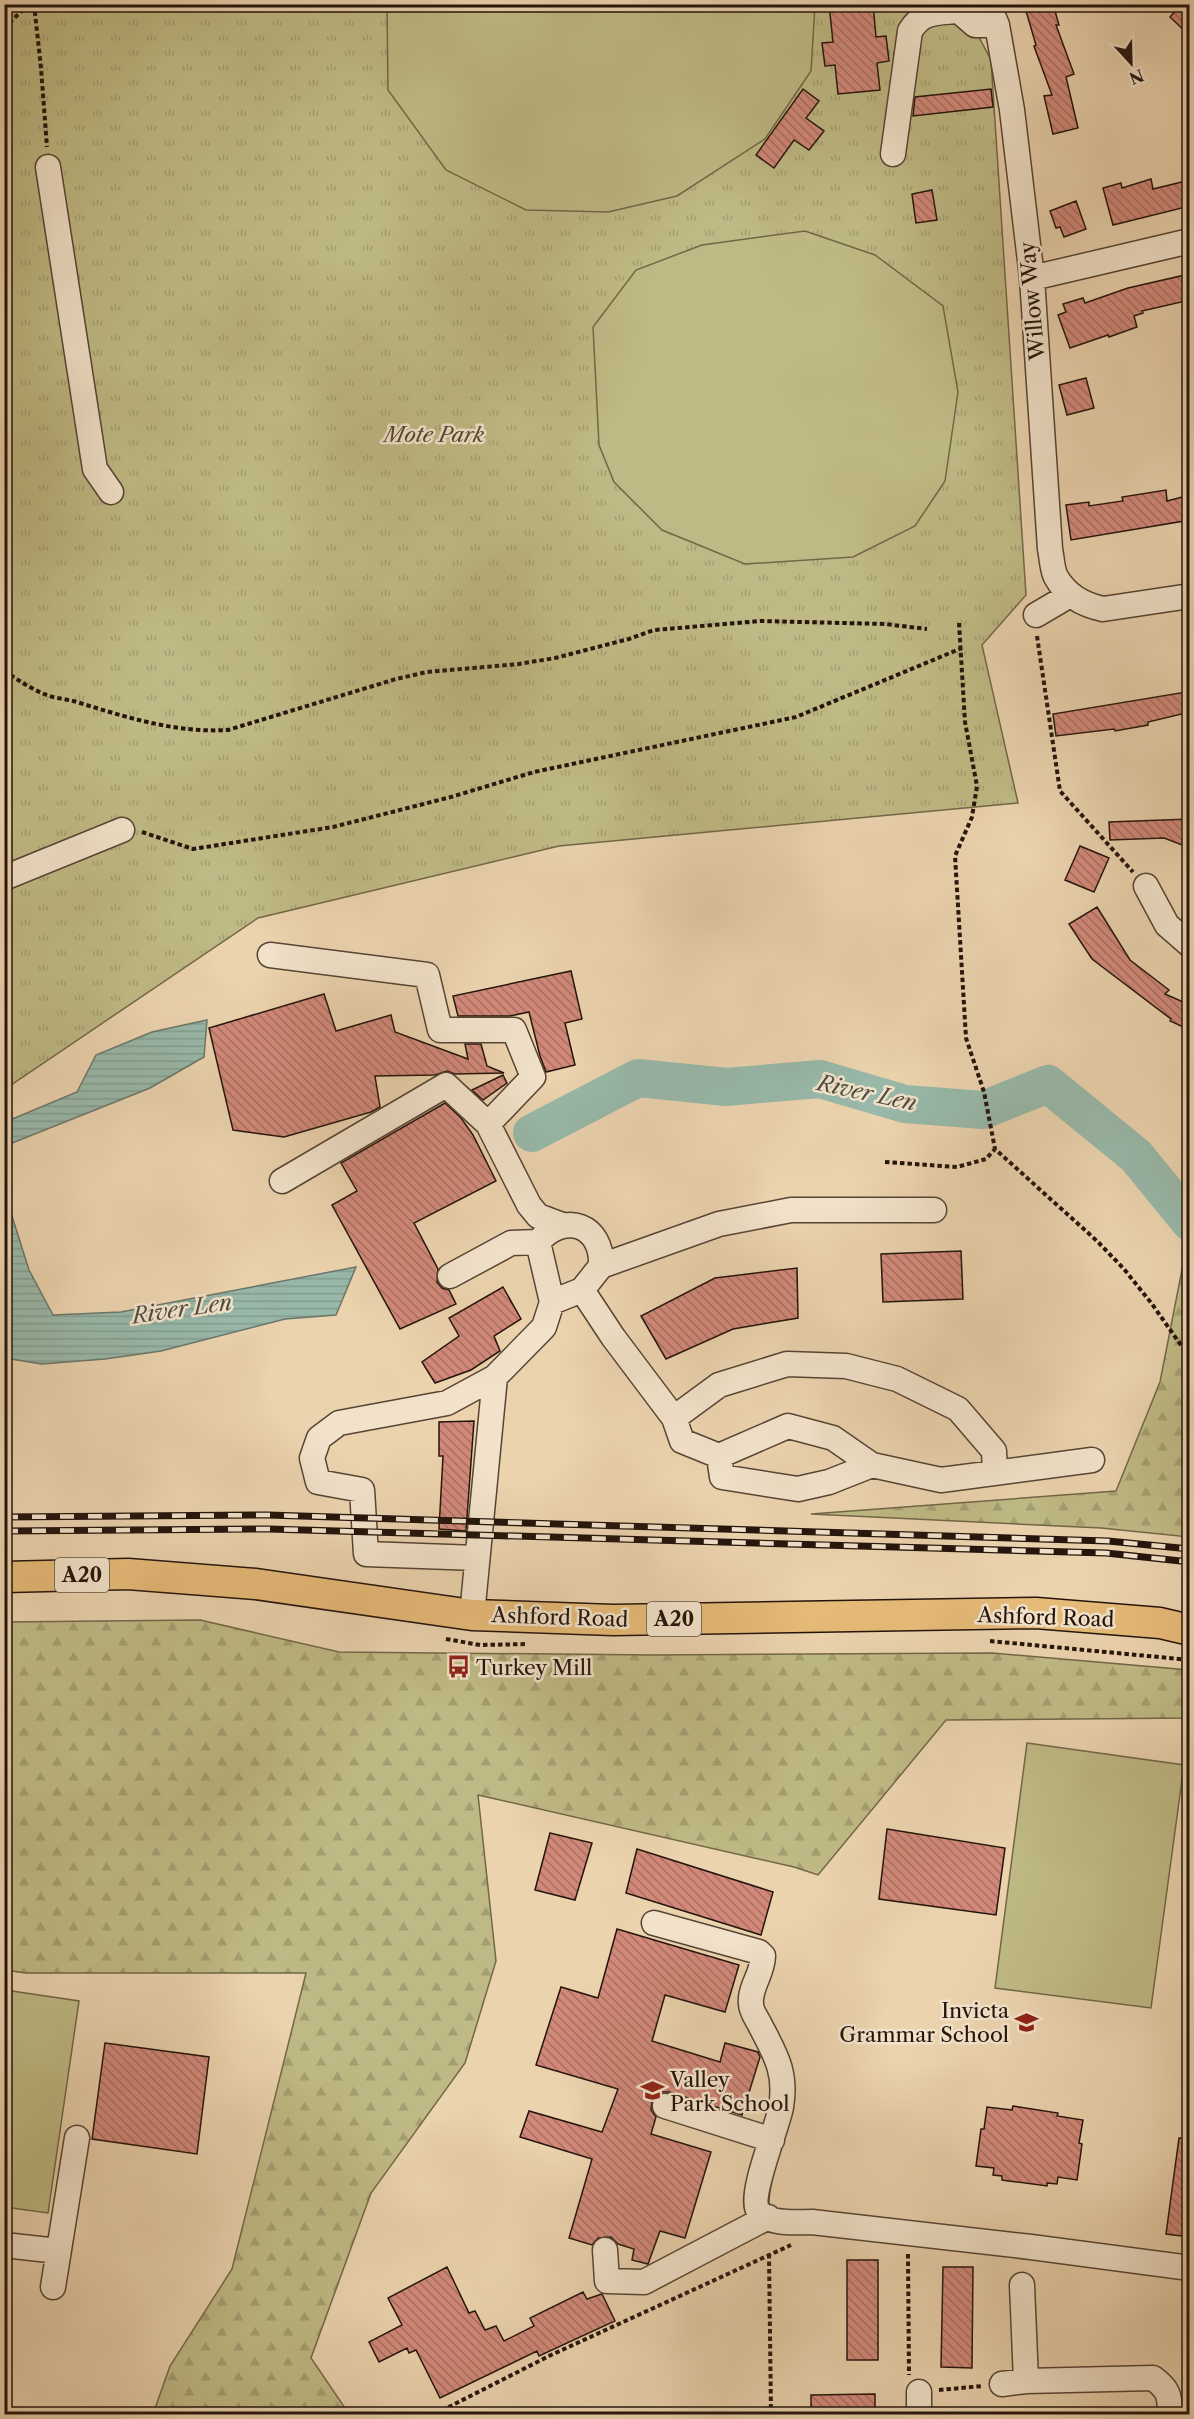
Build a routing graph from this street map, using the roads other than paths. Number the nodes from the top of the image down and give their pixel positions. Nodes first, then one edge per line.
1 (954, 8) edge
2 (992, 15) edge
3 (893, 154) dead end
4 (48, 167) road end
5 (1190, 241) edge
6 (1032, 278) junction
7 (111, 492) dead end
8 (1070, 595) junction
9 (1190, 596) edge
10 (1036, 615) road end
11 (130, 830) road end
12 (10, 875) edge
13 (1146, 886) road end
14 (1190, 945) edge
15 (270, 955) dead end
16 (488, 1124) junction
17 (282, 1181) dead end
18 (934, 1210) dead end
19 (562, 1225) junction
20 (538, 1242) junction
21 (601, 1266) junction
22 (450, 1276) dead end
23 (582, 1290) junction
24 (552, 1302) junction
25 (495, 1377) junction
26 (674, 1418) junction
27 (719, 1456) junction
28 (1092, 1460) dead end
29 (872, 1465) junction
30 (996, 1473) junction
31 (477, 1558) junction
32 (4, 1577) edge
33 (472, 1615) junction
34 (1190, 1630) edge
35 (654, 1923) dead end
36 (665, 2106) dead end
37 (77, 2138) dead end
38 (772, 2140) junction
39 (768, 2217) junction
40 (4, 2246) edge
41 (605, 2250) dead end
42 (58, 2252) junction
43 (1190, 2268) edge
44 (1022, 2285) dead end
45 (53, 2287) dead end
46 (1026, 2381) junction
47 (1002, 2384) road end
48 (1170, 2415) edge

1 - 2 street
1 - 3 street
2 - 6 street, Willow Way
4 - 7 street
5 - 6 street
6 - 8 street, Willow Way
8 - 9 street
8 - 10 street
11 - 12 street
13 - 14 street
15 - 16 street
16 - 17 street
16 - 19 street
18 - 21 street
19 - 20 street
19 - 21 street
20 - 22 street
20 - 24 street
21 - 23 street
23 - 24 street
23 - 26 street
24 - 25 street
25 - 31 street
25 - 31 street
26 - 27 street
26 - 30 street
27 - 29 street
27 - 29 street
28 - 30 street
29 - 30 street
31 - 33 street
32 - 33 main road, Ashford Road / A20
33 - 34 main road, Ashford Road / A20
35 - 38 street
36 - 38 street
37 - 42 street
38 - 39 street
39 - 41 street
39 - 43 street
40 - 42 street
42 - 45 street
44 - 46 street
46 - 47 street
46 - 48 street

